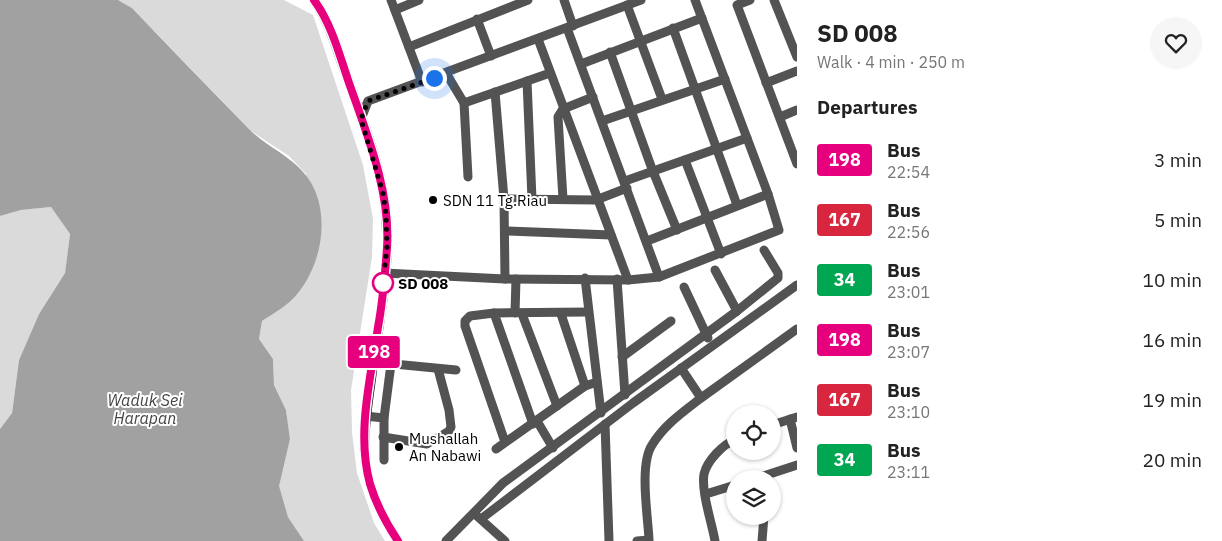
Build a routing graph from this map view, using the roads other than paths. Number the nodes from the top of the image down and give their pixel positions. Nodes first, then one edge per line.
1 (314, 0) edge
2 (391, 0) edge
3 (419, 0) edge
4 (528, 0) edge
5 (564, 0) edge
6 (695, 0) edge
7 (750, 0) edge
8 (774, 0) edge
9 (634, 2) edge
10 (395, 10) junction
11 (702, 18) junction
12 (477, 19) junction
13 (570, 27) junction
14 (673, 28) junction
15 (538, 39) junction
16 (640, 40) junction
17 (409, 47) junction
18 (610, 52) junction
19 (491, 56) junction
20 (797, 57) edge
21 (581, 64) junction
22 (797, 72) edge
23 (446, 73) junction
24 (550, 74) junction
25 (725, 79) junction
26 (422, 82) junction
27 (527, 82) junction
28 (766, 83) junction
29 (693, 89) junction
30 (352, 90) junction
31 (495, 92) junction
32 (593, 97) junction
33 (662, 99) junction
34 (368, 101) junction
35 (464, 103) junction
36 (563, 109) junction
37 (632, 110) junction
38 (797, 110) edge
39 (780, 117) junction
40 (361, 119) junction
41 (602, 121) junction
42 (747, 138) junction
43 (795, 149) edge
44 (716, 150) junction
45 (684, 160) junction
46 (797, 164) edge
47 (652, 170) junction
48 (468, 177) dead end
49 (626, 185) junction
50 (768, 194) junction
51 (504, 199) junction
52 (532, 199) junction
53 (563, 199) junction
54 (596, 200) junction
55 (737, 205) junction
56 (706, 218) junction
57 (677, 230) junction
58 (505, 232) junction
59 (611, 235) junction
60 (647, 241) junction
61 (764, 250) dead end
62 (721, 254) junction
63 (715, 270) dead end
64 (384, 273) junction
65 (659, 277) junction
66 (585, 278) junction
67 (505, 279) junction
68 (516, 279) junction
69 (617, 279) junction
70 (628, 280) junction
71 (797, 285) edge
72 (684, 287) dead end
73 (737, 311) junction
74 (588, 312) junction
75 (494, 313) junction
76 (518, 314) junction
77 (561, 314) junction
78 (671, 321) dead end
79 (797, 329) edge
80 (706, 333) junction
81 (711, 346) junction
82 (622, 356) junction
83 (373, 362) junction
84 (391, 364) junction
85 (680, 368) junction
86 (438, 369) junction
87 (456, 370) dead end
88 (597, 382) junction
89 (585, 386) junction
90 (625, 395) junction
91 (701, 398) junction
92 (557, 406) junction
93 (601, 413) junction
94 (365, 416) junction
95 (384, 418) junction
96 (793, 418) edge
97 (535, 422) junction
98 (781, 423) edge
99 (606, 424) junction
100 (383, 437) junction
101 (506, 442) junction
102 (726, 443) edge
103 (553, 448) junction
104 (797, 448) edge
105 (496, 449) dead end
106 (384, 460) dead end
107 (797, 465) edge
108 (781, 471) edge
109 (726, 488) edge
110 (706, 494) junction
111 (473, 513) junction
112 (481, 519) junction
113 (763, 525) edge
114 (398, 541) edge
115 (446, 541) edge
116 (505, 541) edge
117 (609, 541) edge
118 (637, 541) edge
119 (715, 541) edge
120 (762, 541) edge

1 - 30 main road
2 - 10 street
3 - 10 street
4 - 12 street
5 - 13 street
6 - 11 street
7 - 28 street
8 - 20 street
9 - 13 street
9 - 16 street
10 - 17 street
11 - 14 street
11 - 25 street
12 - 17 street
12 - 19 street
13 - 15 street
13 - 21 street
14 - 16 street
14 - 29 street
15 - 19 street
15 - 24 street
16 - 18 street
16 - 33 street
17 - 26 street
18 - 21 street
18 - 37 street
19 - 23 street
21 - 32 street
22 - 28 street
23 - 26 street
23 - 35 street
24 - 27 street
24 - 36 street
25 - 29 street
25 - 42 street
26 - 34 street
27 - 31 street
27 - 52 street
28 - 39 street
29 - 33 street
29 - 44 street
30 - 34 street
30 - 40 main road
31 - 35 street
31 - 51 street
32 - 36 street
32 - 41 street
33 - 37 street
34 - 40 street
35 - 48 street
36 - 53 street
36 - 54 street
37 - 41 street
37 - 47 street
38 - 39 street
39 - 43 street
40 - 64 main road
41 - 49 street
42 - 44 street
42 - 50 street
43 - 46 street
44 - 45 street
44 - 55 street
45 - 47 street
45 - 56 street
47 - 49 street
47 - 57 street
49 - 54 street
49 - 60 street
50 - 55 street
50 - 62 street
51 - 52 street
51 - 58 street
52 - 53 street
53 - 54 street
54 - 59 street
55 - 56 street
56 - 57 street
56 - 62 street
57 - 60 street
58 - 59 street
58 - 67 street
59 - 70 street
60 - 65 street
61 - 73 street
62 - 65 street
63 - 73 street
64 - 67 street
64 - 83 main road
65 - 70 street
66 - 68 street
66 - 69 street
66 - 74 street
67 - 68 street
68 - 76 street
69 - 70 street
69 - 82 street
71 - 81 street
72 - 80 street
73 - 80 street
74 - 77 street
74 - 88 street
75 - 76 street
75 - 97 street
75 - 101 street
76 - 77 street
76 - 92 street
77 - 89 street
78 - 82 street
79 - 91 street
80 - 81 street
80 - 90 street
81 - 85 street
82 - 90 street
83 - 84 street
83 - 94 main road
84 - 86 street
84 - 95 street
85 - 91 street
85 - 99 street
86 - 87 street
86 - 100 street
88 - 89 street
88 - 93 street
89 - 92 street
90 - 93 street
91 - 118 street
92 - 97 street
93 - 103 street
94 - 95 street
94 - 114 main road
95 - 100 street
96 - 98 street
96 - 104 street
97 - 101 street
97 - 103 street
99 - 112 street
99 - 117 street
100 - 106 street
101 - 105 street
102 - 110 street
103 - 111 street
107 - 108 street
109 - 110 street
110 - 119 street
111 - 112 street
111 - 115 street
112 - 116 street
113 - 120 street

